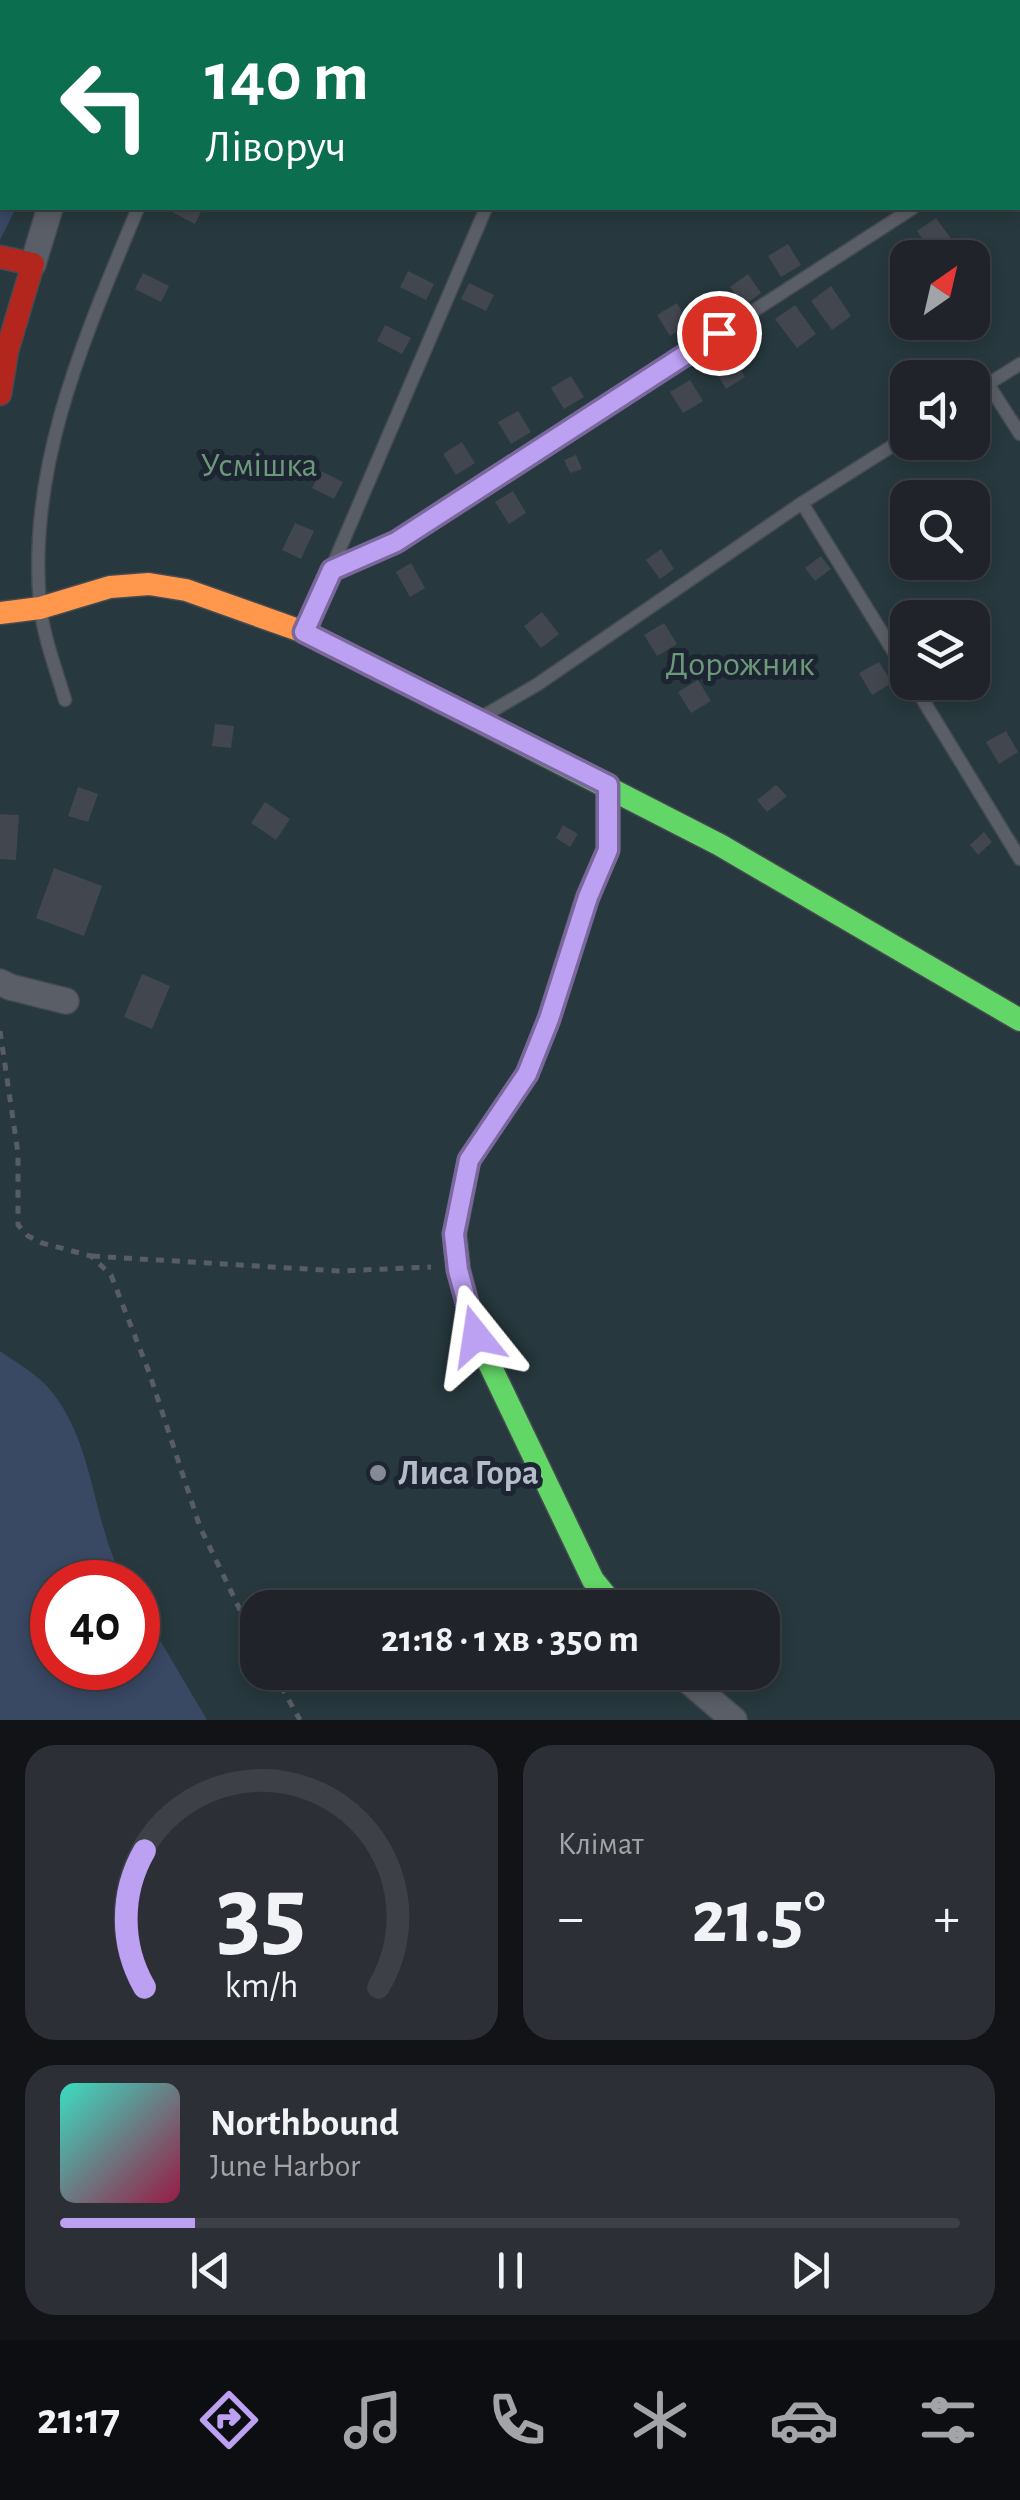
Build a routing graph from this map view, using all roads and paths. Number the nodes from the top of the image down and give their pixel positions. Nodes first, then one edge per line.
1 (49, 210) edge
2 (137, 210) edge
3 (485, 210) edge
4 (910, 210) edge
5 (0, 257) edge
6 (33, 264) junction
7 (1020, 364) edge
8 (990, 383) edge
9 (990, 387) edge
10 (0, 394) edge
11 (1020, 434) edge
12 (890, 447) edge
13 (802, 503) junction
14 (332, 570) junction
15 (40, 608) junction
16 (0, 613) edge
17 (304, 632) junction
18 (890, 646) edge
19 (65, 700) dead end
20 (923, 700) edge
21 (478, 719) junction
22 (608, 785) junction
23 (1020, 859) edge
24 (0, 982) edge
25 (66, 1001) dead end
26 (1020, 1020) edge
27 (0, 1032) edge
28 (91, 1256) junction
29 (458, 1270) junction
30 (601, 1590) edge
31 (240, 1616) edge
32 (282, 1690) edge
33 (699, 1690) edge
34 (300, 1720) edge
35 (734, 1720) edge

1 - 6 street
2 - 15 lane
3 - 14 lane
4 - 14 lane
5 - 6 street
6 - 10 street
7 - 8 lane
9 - 11 lane
12 - 13 lane
13 - 18 lane
13 - 21 lane
14 - 17 lane
15 - 16 street
15 - 17 street
15 - 19 lane
17 - 21 street
20 - 23 lane
21 - 22 street
22 - 26 street
22 - 29 street
24 - 25 street
27 - 28 path
28 - 29 path
28 - 31 path
29 - 30 street
32 - 34 path
33 - 35 street

